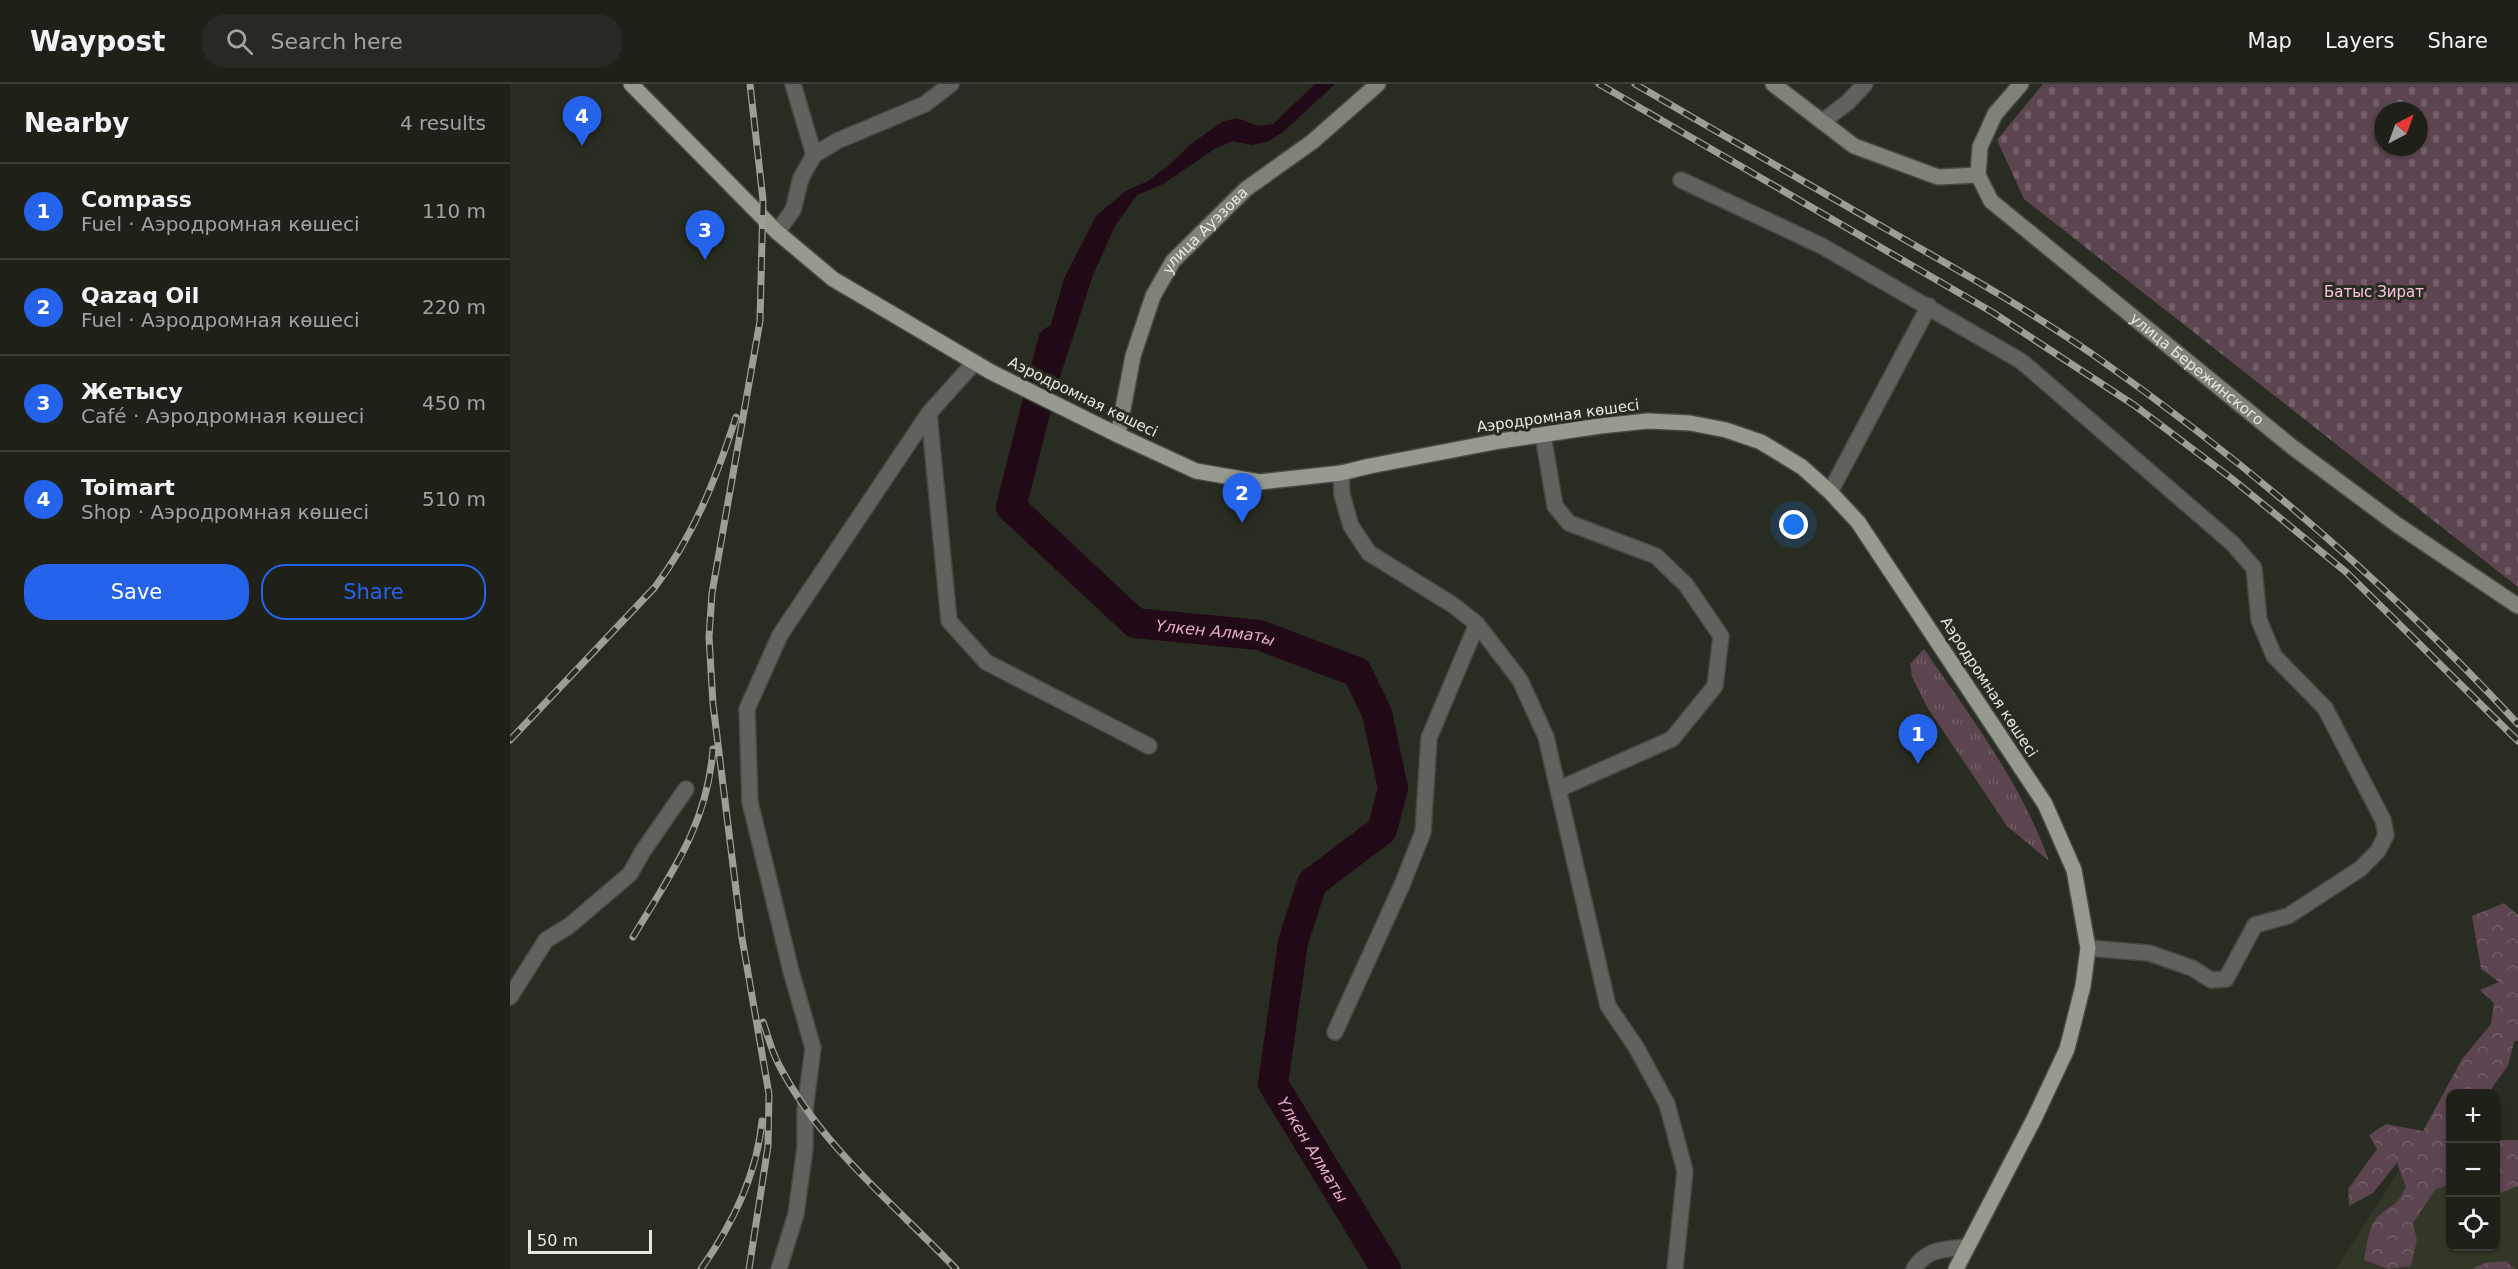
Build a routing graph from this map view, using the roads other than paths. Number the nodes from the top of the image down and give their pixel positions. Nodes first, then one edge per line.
1 (631, 84) edge
2 (793, 84) edge
3 (951, 84) edge
4 (1378, 84) edge
5 (1773, 84) edge
6 (1865, 84) edge
7 (2021, 84) edge
8 (1822, 122) junction
9 (814, 155) junction
10 (1978, 175) junction
11 (1681, 180) dead end
12 (777, 232) junction
13 (1929, 306) junction
14 (975, 362) junction
15 (928, 413) junction
16 (1118, 435) junction
17 (1543, 435) junction
18 (1341, 473) junction
19 (1830, 492) junction
20 (2518, 606) edge
21 (1477, 624) junction
22 (1149, 746) dead end
23 (686, 789) dead end
24 (1559, 789) junction
25 (2088, 948) junction
26 (510, 997) edge
27 (1335, 1032) dead end
28 (1966, 1247) junction
29 (779, 1269) edge
30 (1676, 1269) edge
31 (1914, 1269) edge
32 (1956, 1269) edge

1 - 12 main road, Аэродромная көшесі
2 - 9 street
3 - 9 street
4 - 16 main road, улица Ауэзова
5 - 8 main road
6 - 8 street
7 - 10 main road
8 - 10 main road
9 - 12 street
10 - 20 main road, улица Бережинского
11 - 13 street
12 - 14 main road, Аэродромная көшесі
13 - 19 street
13 - 25 street
14 - 15 street
14 - 16 main road, Аэродромная көшесі
15 - 22 street
15 - 29 street
16 - 18 main road, Аэродромная көшесі
17 - 18 main road, Аэродромная көшесі
17 - 19 main road, Аэродромная көшесі
17 - 24 street
18 - 21 street
19 - 25 main road, Аэродромная көшесі
21 - 24 street
21 - 27 street
23 - 26 street
24 - 30 street
25 - 28 main road, Аэродромная көшесі
28 - 31 street
28 - 32 main road, Аэродромная көшесі

